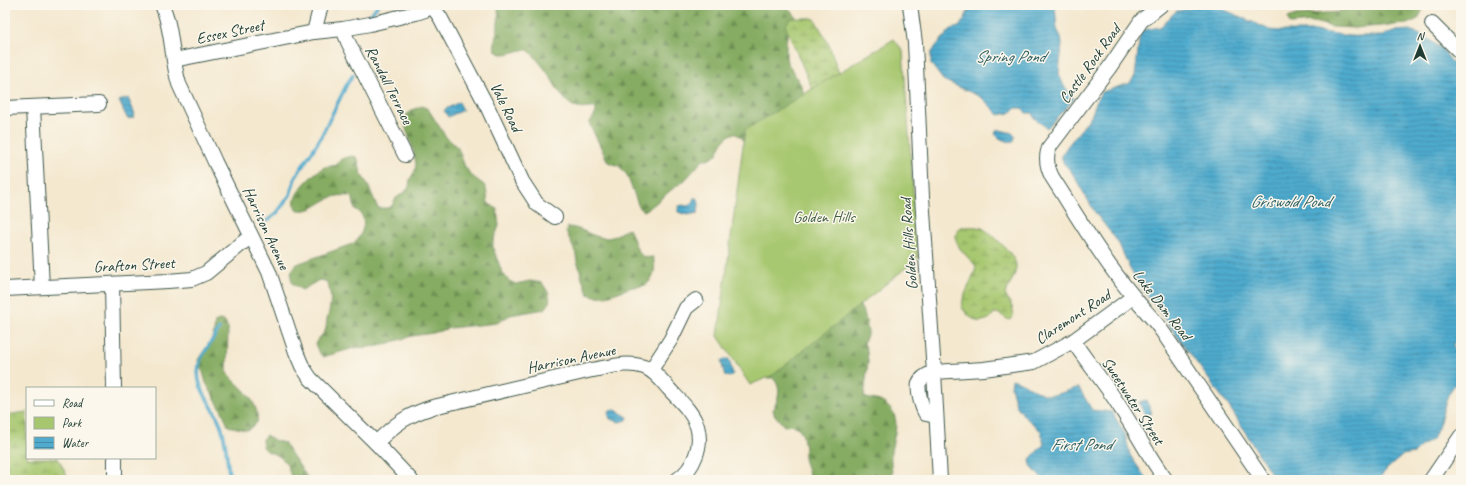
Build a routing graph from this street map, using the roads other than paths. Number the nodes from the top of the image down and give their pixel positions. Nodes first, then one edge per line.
1 (162, 5) edge
2 (321, 5) edge
3 (910, 5) edge
4 (1161, 5) edge
5 (432, 6) edge
6 (1432, 24) dead end
7 (343, 29) junction
8 (314, 32) junction
9 (1461, 53) edge
10 (174, 60) junction
11 (99, 104) dead end
12 (33, 107) junction
13 (5, 108) edge
14 (1050, 146) joint
15 (405, 155) dead end
16 (555, 217) dead end
17 (251, 236) junction
18 (112, 284) junction
19 (42, 287) junction
20 (5, 289) edge
21 (1133, 297) junction
22 (696, 300) dead end
23 (1073, 341) junction
24 (651, 370) junction
25 (934, 372) junction
26 (114, 387) edge
27 (1461, 436) edge
28 (376, 444) junction
29 (115, 459) edge
30 (115, 474) dead end
31 (411, 480) edge
32 (677, 480) edge
33 (940, 480) edge
34 (1166, 480) edge
35 (1263, 480) edge
36 (1431, 480) edge

1 - 10 street, Harrison Avenue
2 - 8 street
3 - 25 street, Golden Hills Road
4 - 14 street, Castle Rock Road
5 - 7 street, Essex Street
5 - 16 street, Vale Road
6 - 9 street
7 - 8 street, Essex Street
7 - 15 street, Randall Terrace
8 - 10 street, Essex Street
10 - 17 street, Harrison Avenue
11 - 12 street
12 - 13 street
12 - 19 street
14 - 21 street, Lake Dam Road
17 - 18 street, Grafton Street
17 - 28 street, Harrison Avenue
18 - 19 street, Grafton Street
18 - 26 street
19 - 20 street, Grafton Street
21 - 23 street, Claremont Road
21 - 35 street, Lake Dam Road
22 - 24 street
23 - 25 street, Claremont Road
23 - 34 street, Sweetwater Street
24 - 28 street, Harrison Avenue
24 - 32 street, Harrison Avenue
25 - 33 street, Golden Hills Road
27 - 36 street
28 - 31 street, Harrison Avenue
29 - 30 street

